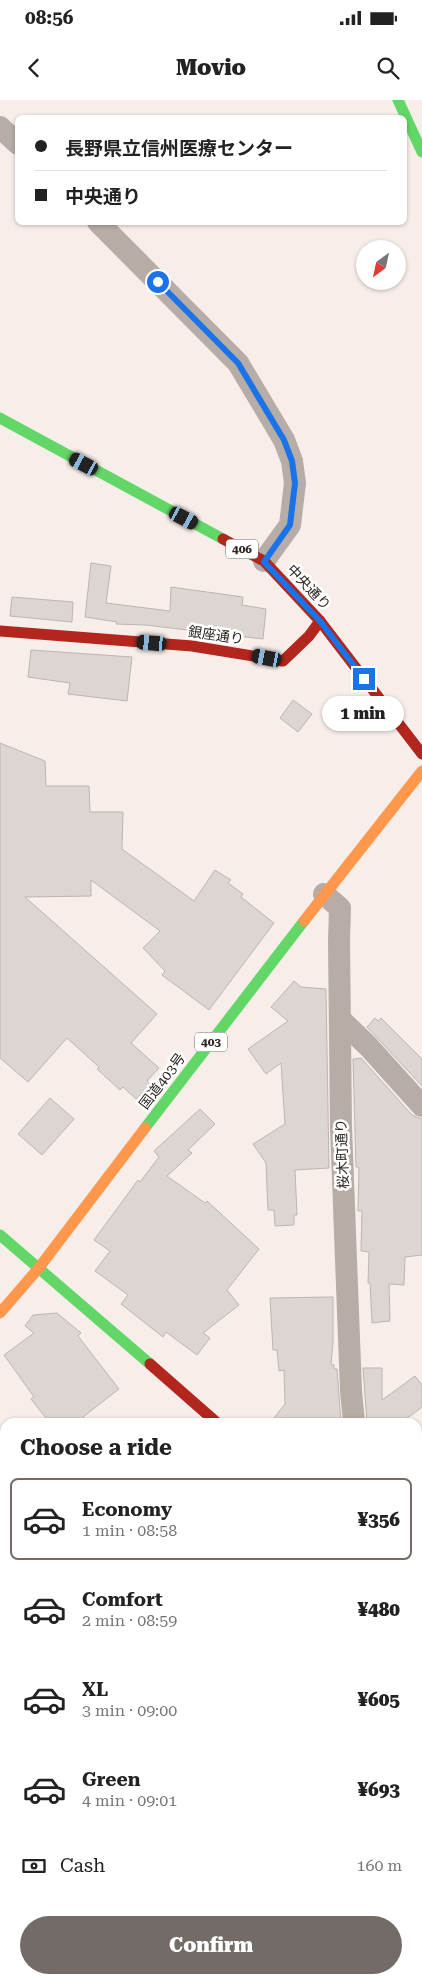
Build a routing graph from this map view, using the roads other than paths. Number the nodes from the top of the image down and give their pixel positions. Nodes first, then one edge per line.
1 (398, 100) edge
2 (405, 115) edge
3 (407, 120) edge
4 (0, 127) edge
5 (15, 141) edge
6 (422, 152) edge
7 (101, 225) edge
8 (0, 418) edge
9 (264, 562) junction
10 (320, 621) junction
11 (0, 631) edge
12 (422, 754) edge
13 (422, 771) edge
14 (324, 894) junction
15 (340, 1019) junction
16 (422, 1106) edge
17 (0, 1235) edge
18 (38, 1269) junction
19 (0, 1313) edge
20 (211, 1418) edge
21 (354, 1418) edge

1 - 2 main road
3 - 6 main road
4 - 5 street
7 - 9 street
8 - 9 main road, 中央通り / 406
9 - 10 main road, 中央通り / 406
10 - 11 main road, 銀座通り
10 - 12 main road, 中央通り / 406
13 - 14 main road, 国道403号 / 403
14 - 15 street, 桜木町通り
14 - 18 main road, 国道403号 / 403
15 - 16 street
15 - 21 street, 桜木町通り
17 - 18 main road
18 - 19 main road, 国道403号 / 403
18 - 20 main road

